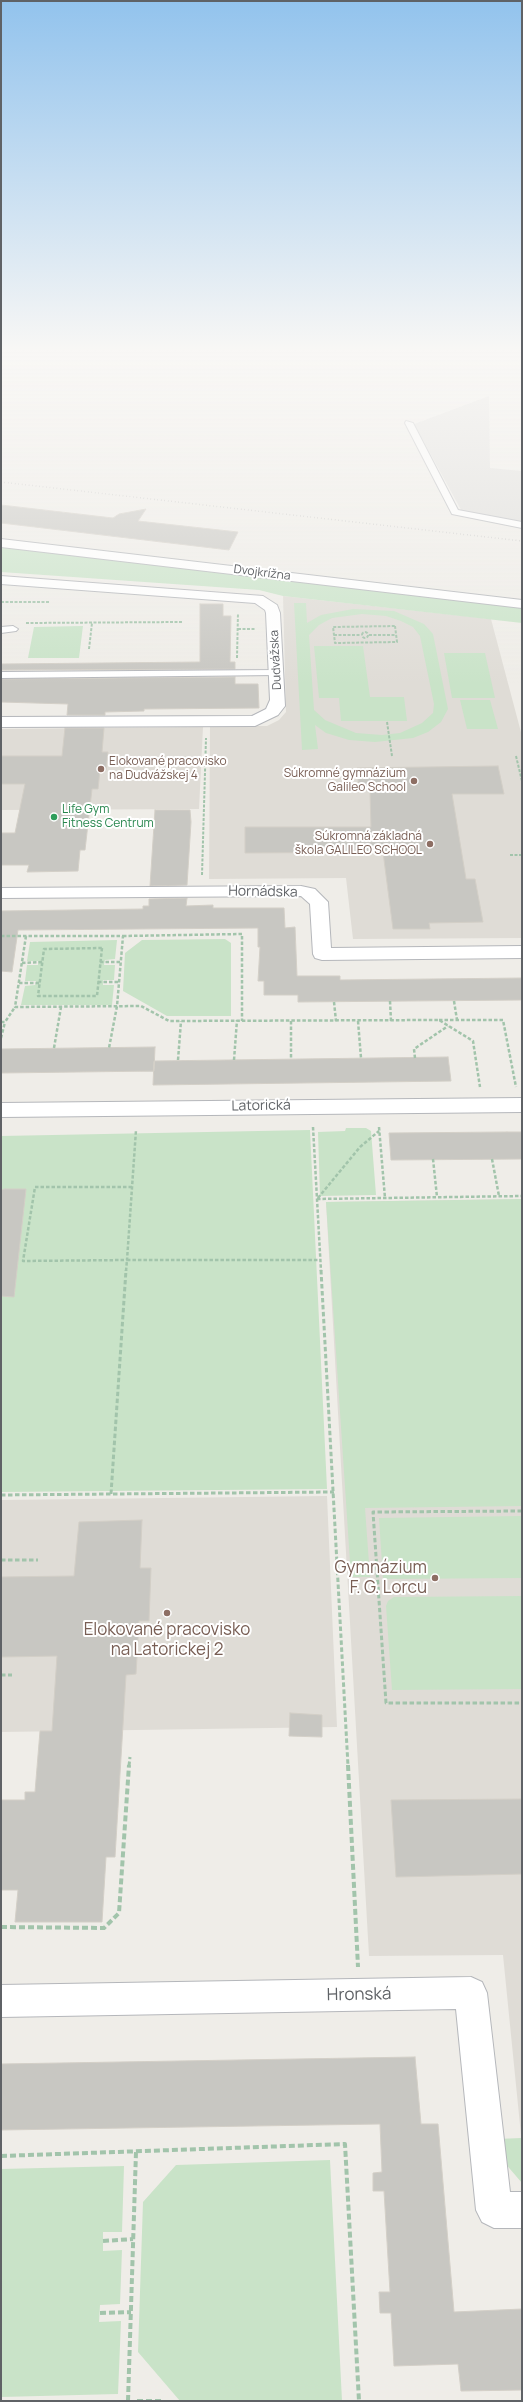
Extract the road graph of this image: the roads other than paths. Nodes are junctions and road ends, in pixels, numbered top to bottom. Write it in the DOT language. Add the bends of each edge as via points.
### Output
graph roads {
  1 [pos="428,460"];
  2 [pos="522,525"];
  3 [pos="1,543"];
  4 [pos="1,580"];
  5 [pos="522,604"];
  6 [pos="1,630"];
  7 [pos="13,630"];
  8 [pos="276,673"];
  9 [pos="1,675"];
  10 [pos="1,722"];
  11 [pos="1,893"];
  12 [pos="522,952"];
  13 [pos="520,1099"];
  14 [pos="1,1110"];
  15 [pos="1,2001"];
  16 [pos="522,2210"];
  1 -- 2 [label="lane" via="455,512"];
  3 -- 5 [label="street, Dvojkrížna"];
  4 -- 8 [label="street, Dudvážska" via="258,599 272,608"];
  6 -- 7 [label="lane"];
  8 -- 9 [label="lane"];
  8 -- 10 [label="street, Dudvážska" via="277,706 266,717 255,721"];
  11 -- 12 [label="street, Hornádska" via="301,891 309,893 319,902 322,954"];
  13 -- 14 [label="street, Latorická"];
  15 -- 16 [label="street, Hronská" via="471,1993 494,2210"];
}
